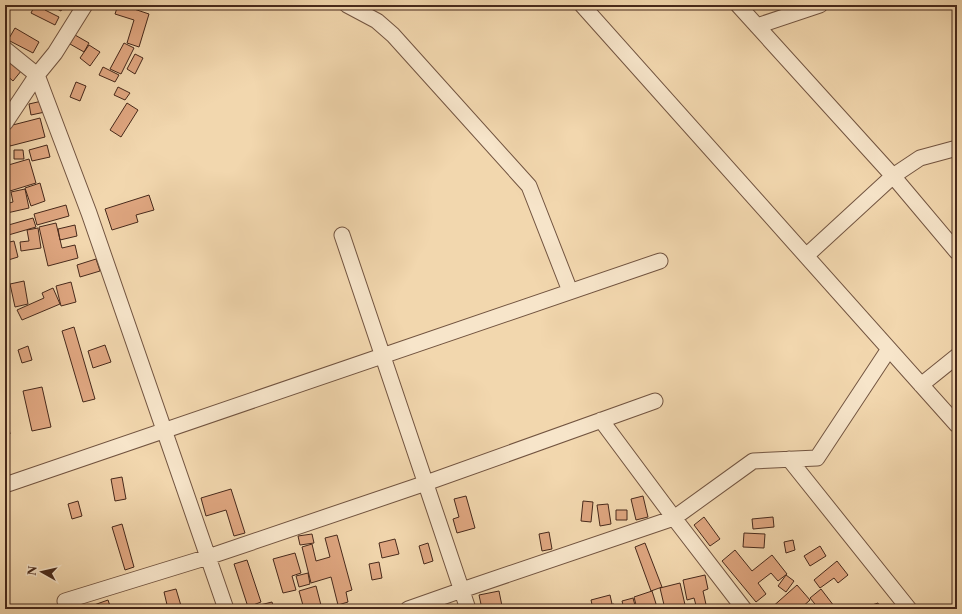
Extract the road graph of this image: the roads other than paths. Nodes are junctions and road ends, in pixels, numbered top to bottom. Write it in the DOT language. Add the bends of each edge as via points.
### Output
graph roads {
  1 [pos="85,5"];
  2 [pos="347,5"];
  3 [pos="582,5"];
  4 [pos="738,5"];
  5 [pos="820,5"];
  6 [pos="757,26"];
  7 [pos="5,49"];
  8 [pos="37,75"];
  9 [pos="5,123"];
  10 [pos="957,148"];
  11 [pos="893,176"];
  12 [pos="342,235"];
  13 [pos="957,252"];
  14 [pos="806,256"];
  15 [pos="660,260"];
  16 [pos="570,291"];
  17 [pos="889,349"];
  18 [pos="383,355"];
  19 [pos="957,356"];
  20 [pos="921,385"];
  21 [pos="654,401"];
  22 [pos="601,420"];
  23 [pos="957,425"];
  24 [pos="164,430"];
  25 [pos="789,459"];
  26 [pos="426,482"];
  27 [pos="5,485"];
  28 [pos="674,518"];
  29 [pos="208,557"];
  30 [pos="462,590"];
  31 [pos="65,601"];
  32 [pos="226,609"];
  33 [pos="408,609"];
  34 [pos="468,609"];
  35 [pos="744,609"];
  36 [pos="909,609"];
  1 -- 8 [label="street" via="55,53"];
  2 -- 16 [label="street" via="377,21 393,35 530,186"];
  3 -- 14 [label="street"];
  4 -- 6 [label="street"];
  5 -- 6 [label="street"];
  6 -- 11 [label="street"];
  7 -- 8 [label="street"];
  8 -- 9 [label="street"];
  8 -- 24 [label="street" via="89,213"];
  10 -- 11 [label="street" via="920,158"];
  11 -- 13 [label="street"];
  11 -- 14 [label="street"];
  12 -- 18 [label="street"];
  14 -- 17 [label="street"];
  15 -- 16 [label="street"];
  16 -- 18 [label="street"];
  17 -- 20 [label="street"];
  17 -- 25 [label="street" via="818,458"];
  18 -- 24 [label="street"];
  18 -- 26 [label="street"];
  19 -- 20 [label="street"];
  20 -- 23 [label="street"];
  21 -- 22 [label="street"];
  22 -- 26 [label="street"];
  22 -- 28 [label="street"];
  24 -- 27 [label="street"];
  24 -- 29 [label="street"];
  25 -- 28 [label="street" via="753,461"];
  25 -- 36 [label="street"];
  26 -- 29 [label="street"];
  26 -- 30 [label="street"];
  28 -- 30 [label="street"];
  28 -- 35 [label="street"];
  29 -- 31 [label="street"];
  29 -- 32 [label="street"];
  30 -- 33 [label="street"];
  30 -- 34 [label="street"];
}
